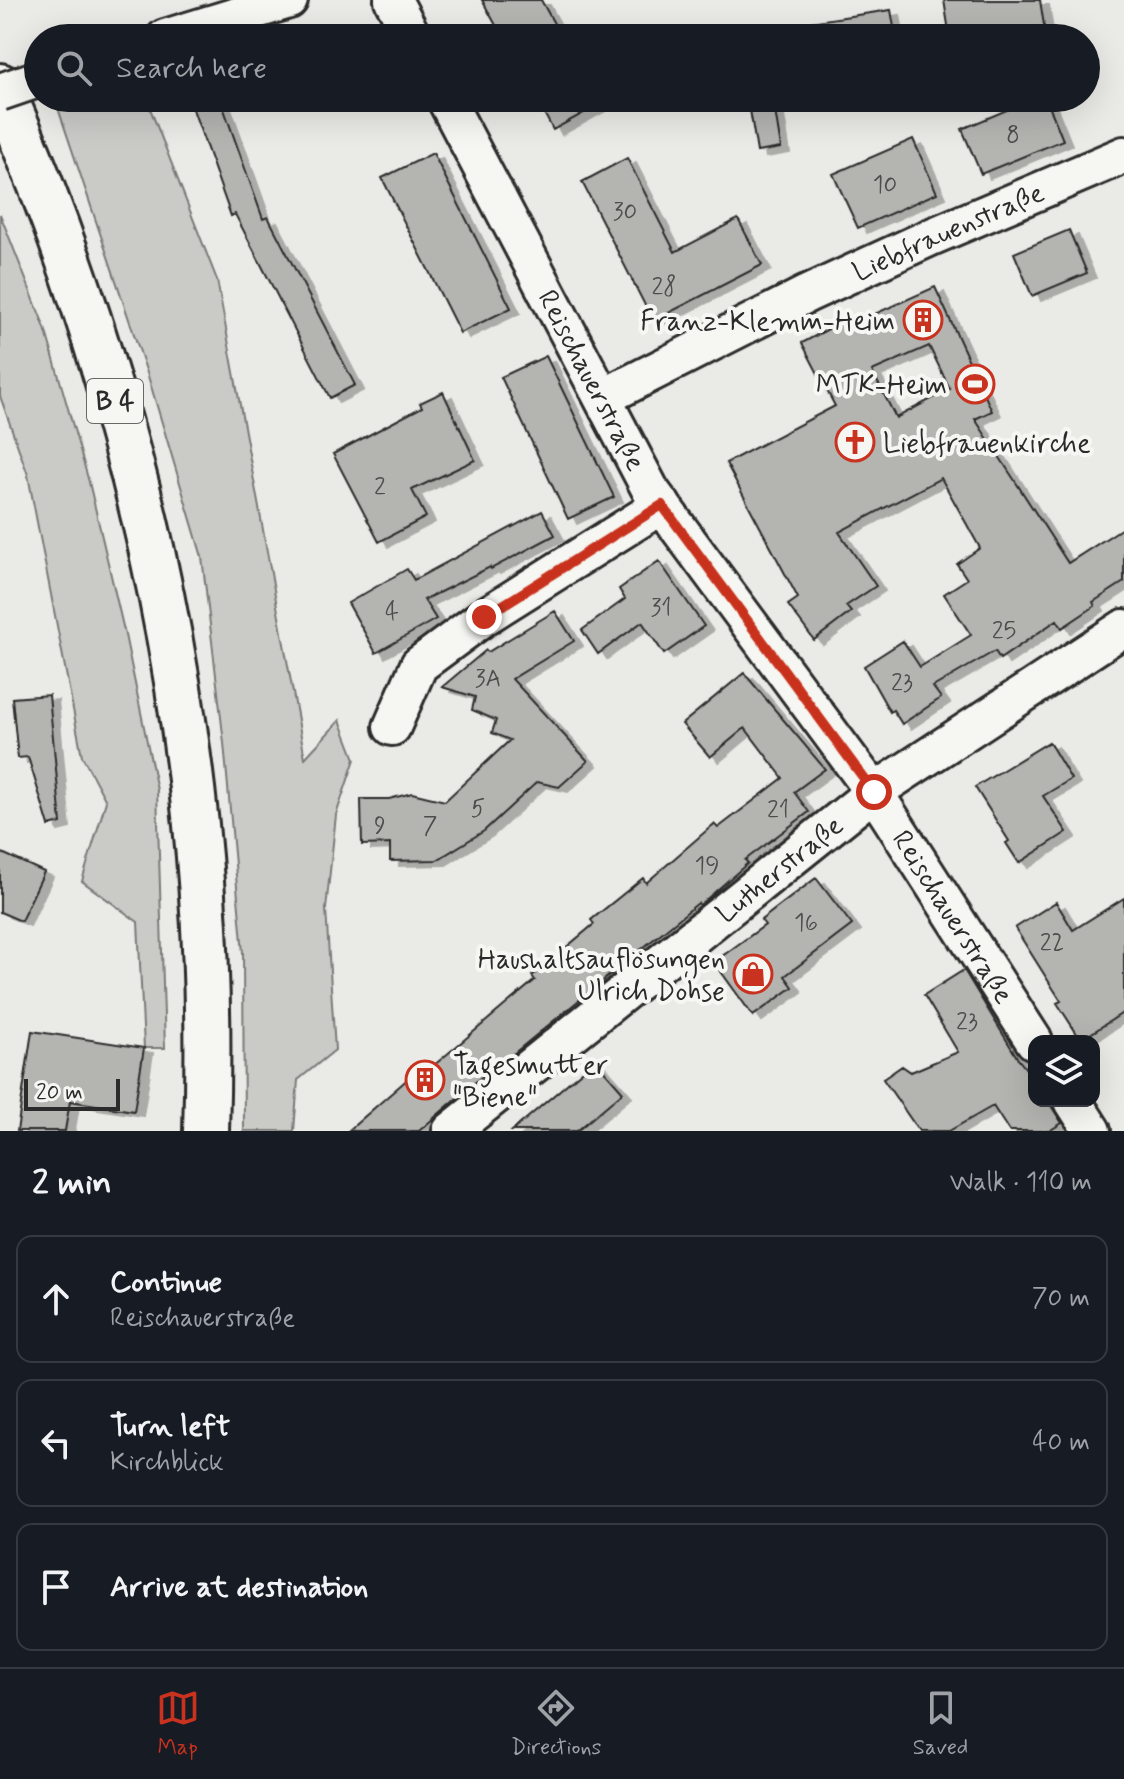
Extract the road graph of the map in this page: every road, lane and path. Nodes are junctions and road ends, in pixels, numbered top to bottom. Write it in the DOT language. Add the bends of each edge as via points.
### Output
graph roads {
  1 [pos="289,0"];
  2 [pos="393,0"];
  3 [pos="211,24"];
  4 [pos="406,24"];
  5 [pos="24,83"];
  6 [pos="0,89"];
  7 [pos="452,112"];
  8 [pos="1124,155"];
  9 [pos="604,397"];
  10 [pos="662,505"];
  11 [pos="1124,628"];
  12 [pos="392,727"];
  13 [pos="874,792"];
  14 [pos="1030,1035"];
  15 [pos="1077,1107"];
  16 [pos="206,1131"];
  17 [pos="451,1131"];
  18 [pos="1092,1131"];
  1 -- 3 [label="street"];
  2 -- 4 [label="street"];
  5 -- 6 [label="street, bridge"];
  6 -- 16 [label="highway, B 4" via="58,227 108,376 161,591 197,846 206,986"];
  7 -- 9 [label="street, Reischauerstraße"];
  8 -- 9 [label="street, Liebfrauenstraße" via="807,294"];
  9 -- 10 [label="street, Reischauerstraße"];
  10 -- 12 [label="street" via="484,617 419,665"];
  10 -- 13 [label="street, Reischauerstraße"];
  11 -- 13 [label="street, Lutherstraße"];
  13 -- 14 [label="street, Reischauerstraße"];
  13 -- 17 [label="street, Lutherstraße"];
  15 -- 18 [label="street"];
}
